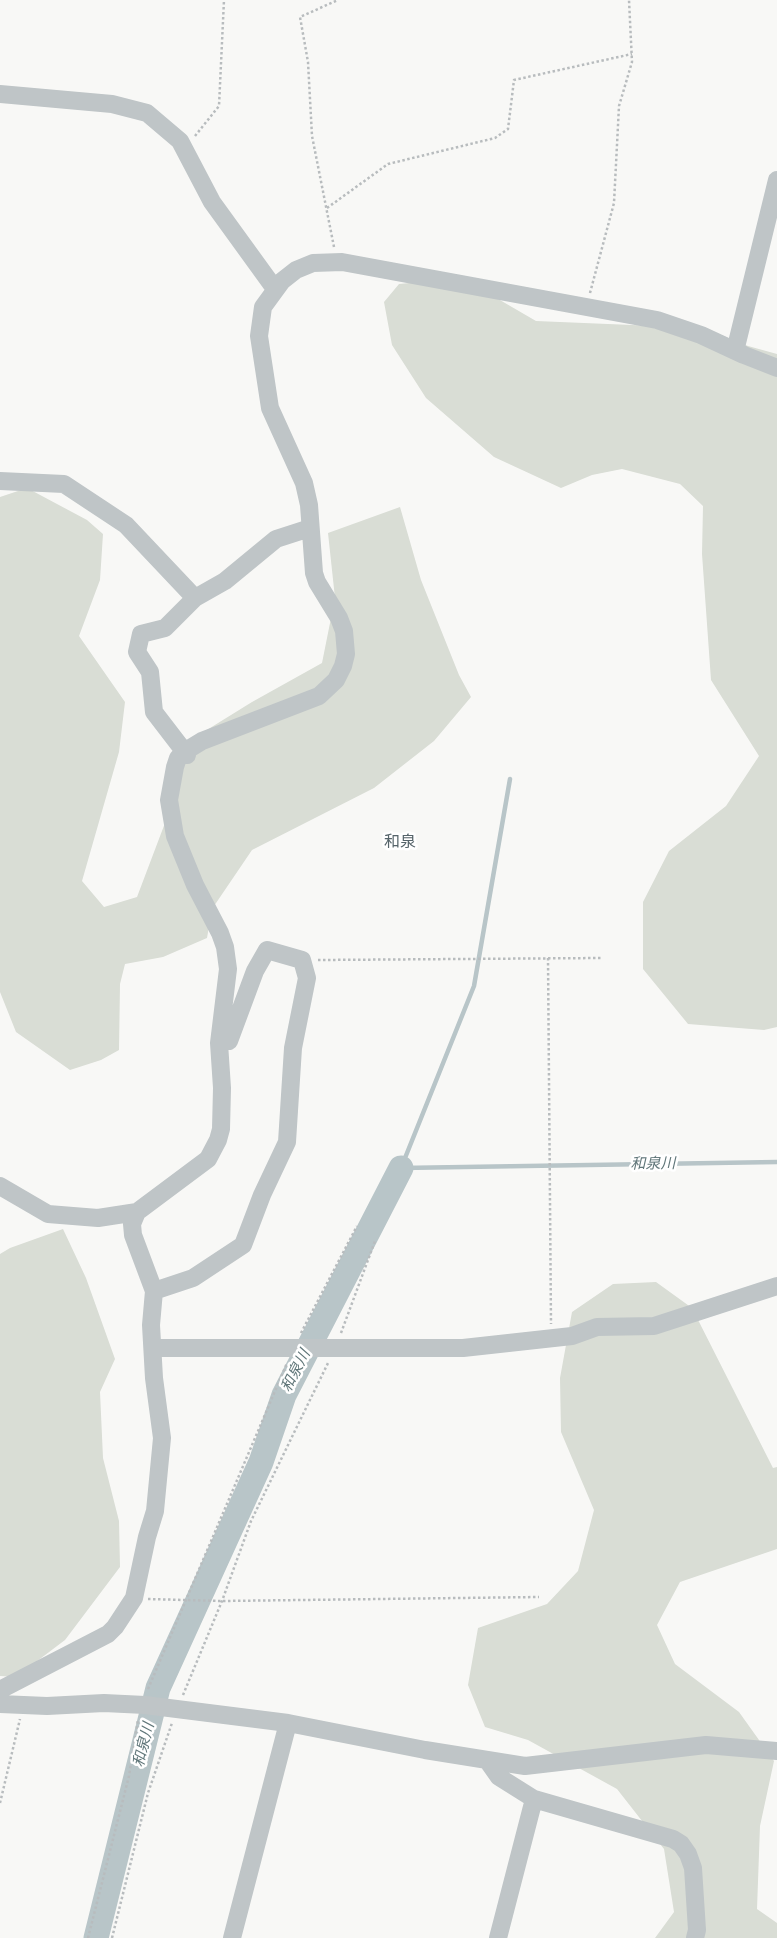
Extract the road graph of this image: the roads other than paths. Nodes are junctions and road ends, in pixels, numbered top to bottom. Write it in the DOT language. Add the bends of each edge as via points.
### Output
graph roads {
  1 [pos="0,94"];
  2 [pos="777,180"];
  3 [pos="275,289"];
  4 [pos="735,351"];
  5 [pos="777,368"];
  6 [pos="0,481"];
  7 [pos="310,528"];
  8 [pos="195,598"];
  9 [pos="186,753"];
  10 [pos="229,1041"];
  11 [pos="0,1186"];
  12 [pos="137,1212"];
  13 [pos="777,1286"];
  14 [pos="154,1292"];
  15 [pos="153,1348"];
  16 [pos="0,1690"];
  17 [pos="0,1704"];
  18 [pos="288,1723"];
  19 [pos="777,1751"];
  20 [pos="487,1760"];
  21 [pos="534,1799"];
  22 [pos="232,1938"];
  23 [pos="498,1938"];
  24 [pos="695,1938"];
  1 -- 3 [label="street" via="112,104 147,113 180,141 212,202"];
  2 -- 4 [label="street"];
  3 -- 4 [label="street" via="296,270 313,263 338,263 657,320"];
  3 -- 7 [label="street" via="263,307 259,336 270,408 304,483"];
  4 -- 5 [label="street"];
  6 -- 8 [label="street" via="64,484 126,525"];
  7 -- 8 [label="street" via="276,538 225,581"];
  7 -- 9 [label="street" via="314,573 344,631 346,654 336,680 319,696 202,741"];
  8 -- 9 [label="street" via="165,628 141,634 137,652 150,672 154,712"];
  9 -- 12 [label="street" via="178,758 170,786 173,828 195,885 226,947 228,969 219,1043 221,1129 208,1158"];
  10 -- 14 [label="street" via="267,950 302,960 307,978 293,1048 287,1142 243,1245 193,1278"];
  11 -- 12 [label="street" via="48,1214 98,1218"];
  12 -- 14 [label="street" via="132,1224 133,1235"];
  13 -- 15 [label="street" via="654,1326 597,1327 572,1336 464,1348"];
  14 -- 15 [label="street"];
  15 -- 16 [label="street" via="162,1438 161,1461 155,1511 134,1598 125,1616 108,1634"];
  17 -- 18 [label="street" via="143,1705"];
  18 -- 20 [label="street"];
  18 -- 22 [label="street"];
  19 -- 20 [label="street" via="706,1744 525,1766"];
  20 -- 21 [label="street" via="500,1777"];
  21 -- 23 [label="street"];
  21 -- 24 [label="street" via="674,1839 681,1844 693,1868"];
}
